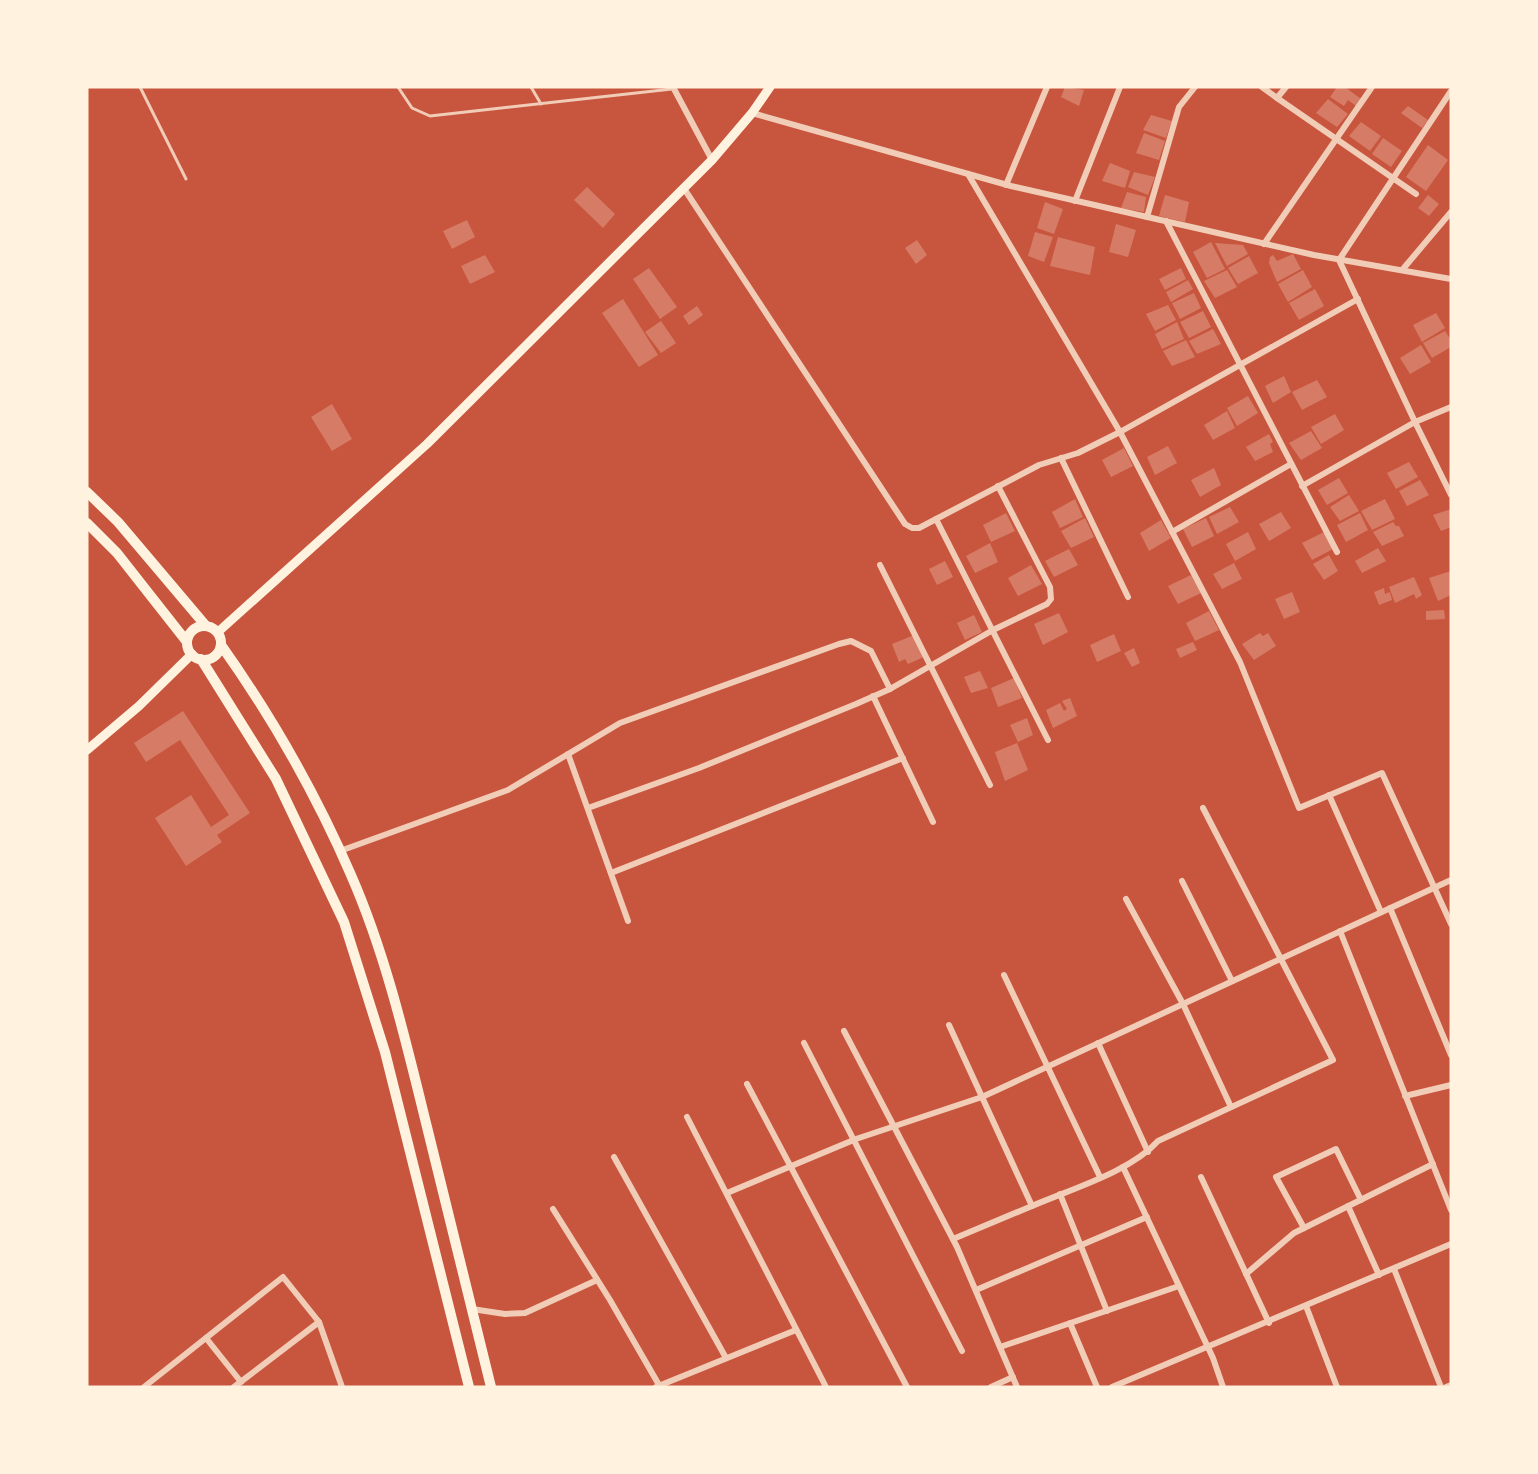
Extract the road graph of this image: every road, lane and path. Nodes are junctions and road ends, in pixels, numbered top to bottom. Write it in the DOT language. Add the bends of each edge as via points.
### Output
graph roads {
  1 [pos="140,87"];
  2 [pos="398,87"];
  3 [pos="531,87"];
  4 [pos="770,87"];
  5 [pos="1047,87"];
  6 [pos="1120,87"];
  7 [pos="1195,87"];
  8 [pos="1262,87"];
  9 [pos="1286,87"];
  10 [pos="1372,87"];
  11 [pos="673,88"];
  12 [pos="1451,91"];
  13 [pos="1278,98"];
  14 [pos="541,104"];
  15 [pos="752,113"];
  16 [pos="1336,139"];
  17 [pos="712,160"];
  18 [pos="968,174"];
  19 [pos="186,179"];
  20 [pos="1393,179"];
  21 [pos="1006,185"];
  22 [pos="683,187"];
  23 [pos="1416,194"];
  24 [pos="1075,201"];
  25 [pos="1451,212"];
  26 [pos="1146,217"];
  27 [pos="1166,221"];
  28 [pos="1264,244"];
  29 [pos="1339,260"];
  30 [pos="1403,269"];
  31 [pos="1451,279"];
  32 [pos="1358,300"];
  33 [pos="1239,366"];
  34 [pos="1451,407"];
  35 [pos="1415,422"];
  36 [pos="1120,432"];
  37 [pos="1061,458"];
  38 [pos="1291,464"];
  39 [pos="998,486"];
  40 [pos="1302,486"];
  41 [pos="87,492"];
  42 [pos="1451,495"];
  43 [pos="936,519"];
  44 [pos="87,523"];
  45 [pos="1172,532"];
  46 [pos="1337,552"];
  47 [pos="880,565"];
  48 [pos="1128,597"];
  49 [pos="206,626"];
  50 [pos="993,630"];
  51 [pos="218,632"];
  52 [pos="187,642"];
  53 [pos="221,645"];
  54 [pos="197,657"];
  55 [pos="931,665"];
  56 [pos="890,688"];
  57 [pos="873,696"];
  58 [pos="1048,741"];
  59 [pos="87,750"];
  60 [pos="568,754"];
  61 [pos="903,758"];
  62 [pos="990,785"];
  63 [pos="1329,795"];
  64 [pos="588,808"];
  65 [pos="1203,808"];
  66 [pos="933,822"];
  67 [pos="340,851"];
  68 [pos="611,873"];
  69 [pos="1451,880"];
  70 [pos="1182,881"];
  71 [pos="1436,887"];
  72 [pos="1126,899"];
  73 [pos="1390,908"];
  74 [pos="1381,912"];
  75 [pos="628,921"];
  76 [pos="1451,924"];
  77 [pos="1340,931"];
  78 [pos="1282,958"];
  79 [pos="1004,975"];
  80 [pos="1232,981"];
  81 [pos="1183,1004"];
  82 [pos="949,1025"];
  83 [pos="844,1031"];
  84 [pos="804,1043"];
  85 [pos="1098,1043"];
  86 [pos="1451,1055"];
  87 [pos="1048,1066"];
  88 [pos="747,1084"];
  89 [pos="1451,1085"];
  90 [pos="1406,1095"];
  91 [pos="982,1097"];
  92 [pos="1232,1107"];
  93 [pos="687,1117"];
  94 [pos="894,1127"];
  95 [pos="856,1139"];
  96 [pos="1148,1152"];
  97 [pos="614,1157"];
  98 [pos="1433,1164"];
  99 [pos="791,1166"];
  100 [pos="1123,1167"];
  101 [pos="1100,1177"];
  102 [pos="1201,1177"];
  103 [pos="727,1193"];
  104 [pos="1060,1194"];
  105 [pos="1361,1200"];
  106 [pos="1032,1206"];
  107 [pos="1348,1206"];
  108 [pos="553,1209"];
  109 [pos="1451,1210"];
  110 [pos="1147,1217"];
  111 [pos="1304,1228"];
  112 [pos="953,1239"];
  113 [pos="1451,1244"];
  114 [pos="1081,1248"];
  115 [pos="1394,1269"];
  116 [pos="1246,1274"];
  117 [pos="1378,1275"];
  118 [pos="597,1280"];
  119 [pos="1179,1286"];
  120 [pos="976,1290"];
  121 [pos="1306,1306"];
  122 [pos="472,1309"];
  123 [pos="1107,1311"];
  124 [pos="319,1322"];
  125 [pos="1070,1323"];
  126 [pos="1269,1323"];
  127 [pos="796,1330"];
  128 [pos="206,1338"];
  129 [pos="1000,1347"];
  130 [pos="1209,1348"];
  131 [pos="962,1351"];
  132 [pos="726,1358"];
  133 [pos="1013,1377"];
  134 [pos="241,1382"];
  135 [pos="1451,1385"];
  136 [pos="657,1386"];
  137 [pos="144,1387"];
  138 [pos="234,1387"];
  139 [pos="342,1387"];
  140 [pos="469,1387"];
  141 [pos="491,1387"];
  142 [pos="826,1387"];
  143 [pos="908,1387"];
  144 [pos="991,1387"];
  145 [pos="1017,1387"];
  146 [pos="1097,1387"];
  147 [pos="1112,1387"];
  148 [pos="1223,1387"];
  149 [pos="1337,1387"];
  150 [pos="1441,1387"];
  151 [pos="1446,1387"];
  1 -- 19 [label="lane"];
  2 -- 14 [label="lane" via="412,108 430,116"];
  3 -- 14 [label="lane"];
  4 -- 15 [label="main road"];
  5 -- 21 [label="street"];
  6 -- 24 [label="street"];
  7 -- 26 [label="street" via="1179,107"];
  8 -- 13 [label="street"];
  9 -- 13 [label="street"];
  10 -- 16 [label="street"];
  11 -- 14 [label="lane"];
  11 -- 17 [label="street"];
  12 -- 20 [label="street"];
  13 -- 16 [label="street"];
  15 -- 17 [label="main road"];
  15 -- 18 [label="street"];
  16 -- 20 [label="street"];
  16 -- 28 [label="street"];
  17 -- 22 [label="main road"];
  18 -- 21 [label="street"];
  18 -- 36 [label="street"];
  20 -- 23 [label="street"];
  20 -- 29 [label="street"];
  21 -- 24 [label="street"];
  22 -- 43 [label="street" via="905,524 919,528"];
  22 -- 51 [label="main road" via="428,444"];
  24 -- 26 [label="street"];
  25 -- 30 [label="street"];
  26 -- 27 [label="street"];
  27 -- 28 [label="street"];
  27 -- 33 [label="street"];
  28 -- 29 [label="street"];
  29 -- 30 [label="street"];
  29 -- 32 [label="street"];
  30 -- 31 [label="street"];
  32 -- 33 [label="street"];
  32 -- 35 [label="street"];
  33 -- 36 [label="street"];
  33 -- 38 [label="street"];
  34 -- 35 [label="street"];
  35 -- 40 [label="street"];
  35 -- 42 [label="street"];
  36 -- 37 [label="street"];
  36 -- 45 [label="street"];
  37 -- 39 [label="street"];
  37 -- 48 [label="street"];
  38 -- 40 [label="street"];
  38 -- 45 [label="street"];
  39 -- 43 [label="street"];
  39 -- 50 [label="street" via="1051,593 1047,604"];
  40 -- 46 [label="street"];
  41 -- 49 [label="highway" via="118,522"];
  43 -- 50 [label="street"];
  44 -- 52 [label="highway" via="124,561"];
  45 -- 63 [label="street" via="1240,662 1299,807"];
  47 -- 55 [label="street"];
  49 -- 51 [label="highway"];
  49 -- 52 [label="highway" via="195,628"];
  50 -- 55 [label="street"];
  50 -- 58 [label="street"];
  51 -- 53 [label="highway"];
  52 -- 54 [label="highway"];
  53 -- 54 [label="highway" via="216,655"];
  53 -- 67 [label="highway" via="277,729"];
  54 -- 59 [label="main road"];
  54 -- 140 [label="highway" via="276,778 344,922 385,1052"];
  55 -- 56 [label="street"];
  55 -- 62 [label="street"];
  56 -- 57 [label="street"];
  56 -- 60 [label="street" via="871,651 851,641 620,723"];
  57 -- 61 [label="street"];
  57 -- 64 [label="street" via="699,768"];
  60 -- 64 [label="street"];
  60 -- 67 [label="street" via="501,793"];
  61 -- 66 [label="street"];
  61 -- 68 [label="street"];
  63 -- 71 [label="street" via="1382,773"];
  63 -- 74 [label="street"];
  64 -- 68 [label="street"];
  65 -- 78 [label="street"];
  67 -- 122 [label="highway" via="379,950 409,1052"];
  68 -- 75 [label="street"];
  69 -- 71 [label="street"];
  70 -- 80 [label="street"];
  71 -- 73 [label="street"];
  71 -- 76 [label="street"];
  72 -- 81 [label="street"];
  73 -- 74 [label="street"];
  73 -- 86 [label="street"];
  74 -- 77 [label="street"];
  77 -- 78 [label="street"];
  77 -- 90 [label="street"];
  78 -- 80 [label="street"];
  78 -- 92 [label="street" via="1333,1060"];
  79 -- 87 [label="street"];
  80 -- 81 [label="street"];
  81 -- 85 [label="street"];
  81 -- 92 [label="street"];
  82 -- 91 [label="street"];
  83 -- 94 [label="street"];
  84 -- 95 [label="street"];
  85 -- 87 [label="street"];
  85 -- 96 [label="street"];
  87 -- 91 [label="street"];
  87 -- 101 [label="street"];
  88 -- 99 [label="street"];
  89 -- 90 [label="street"];
  90 -- 98 [label="street"];
  91 -- 94 [label="street"];
  91 -- 106 [label="street"];
  92 -- 96 [label="street" via="1158,1141"];
  93 -- 103 [label="street"];
  94 -- 95 [label="street"];
  94 -- 112 [label="street"];
  95 -- 99 [label="street"];
  95 -- 131 [label="street"];
  96 -- 100 [label="street"];
  97 -- 132 [label="street"];
  98 -- 105 [label="street"];
  98 -- 109 [label="street"];
  99 -- 103 [label="street"];
  99 -- 143 [label="street"];
  100 -- 101 [label="street"];
  100 -- 110 [label="street"];
  101 -- 104 [label="street"];
  102 -- 116 [label="street"];
  103 -- 127 [label="street"];
  104 -- 106 [label="street"];
  104 -- 114 [label="street"];
  105 -- 107 [label="street"];
  105 -- 111 [label="street" via="1336,1149 1276,1177"];
  106 -- 112 [label="street"];
  107 -- 111 [label="street"];
  107 -- 117 [label="street"];
  108 -- 118 [label="street"];
  110 -- 114 [label="street"];
  110 -- 119 [label="street"];
  111 -- 116 [label="street"];
  112 -- 120 [label="street"];
  113 -- 115 [label="street"];
  114 -- 120 [label="street"];
  114 -- 123 [label="street"];
  115 -- 117 [label="street"];
  115 -- 150 [label="street"];
  116 -- 126 [label="street"];
  117 -- 121 [label="street"];
  118 -- 122 [label="street" via="525,1312 505,1314"];
  118 -- 136 [label="street"];
  119 -- 123 [label="street"];
  119 -- 130 [label="street"];
  120 -- 129 [label="street"];
  121 -- 126 [label="street"];
  121 -- 149 [label="street"];
  122 -- 141 [label="highway"];
  123 -- 125 [label="street"];
  124 -- 128 [label="street" via="283,1277"];
  124 -- 134 [label="street"];
  124 -- 139 [label="street"];
  125 -- 129 [label="street"];
  125 -- 146 [label="street"];
  126 -- 130 [label="street"];
  127 -- 132 [label="street"];
  127 -- 142 [label="street"];
  128 -- 134 [label="street"];
  128 -- 137 [label="street"];
  129 -- 133 [label="street"];
  130 -- 147 [label="street"];
  130 -- 148 [label="street"];
  132 -- 136 [label="street"];
  133 -- 144 [label="street"];
  133 -- 145 [label="street"];
  134 -- 138 [label="street"];
  135 -- 151 [label="street"];
}
